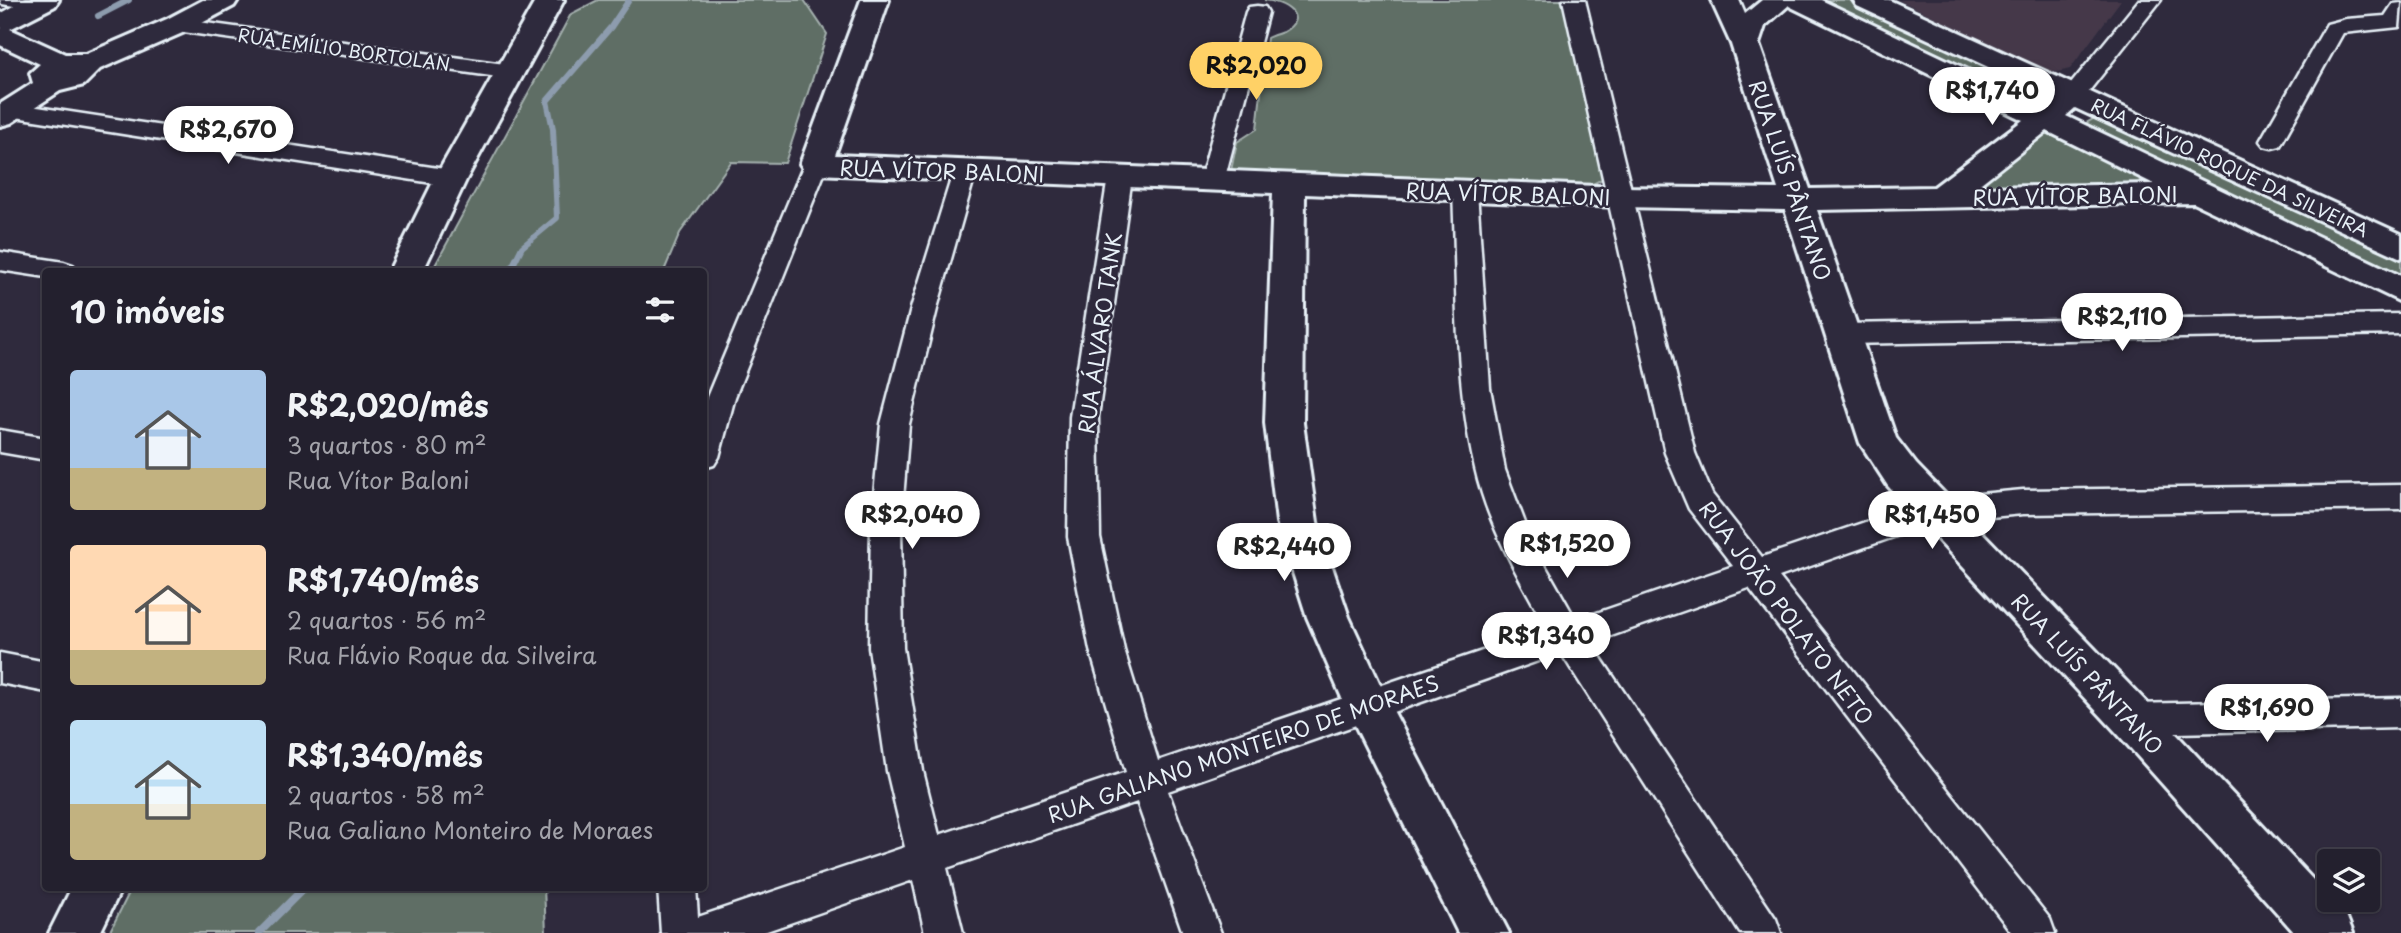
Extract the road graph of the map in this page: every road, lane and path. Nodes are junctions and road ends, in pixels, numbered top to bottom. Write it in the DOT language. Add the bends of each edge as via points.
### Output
graph roads {
  1 [pos="225,0"];
  2 [pos="550,0"];
  3 [pos="875,0"];
  4 [pos="1574,0"];
  5 [pos="1725,0"];
  6 [pos="1867,0"];
  7 [pos="2150,0"];
  8 [pos="41,2"];
  9 [pos="1792,4"];
  10 [pos="2401,9"];
  11 [pos="1257,12"];
  12 [pos="4,23"];
  13 [pos="177,25"];
  14 [pos="1745,44"];
  15 [pos="67,70"];
  16 [pos="512,72"];
  17 [pos="2074,95"];
  18 [pos="6,113"];
  19 [pos="2047,118"];
  20 [pos="2272,141"];
  21 [pos="816,164"];
  22 [pos="964,171"];
  23 [pos="1120,177"];
  24 [pos="451,178"];
  25 [pos="1212,181"];
  26 [pos="1289,184"];
  27 [pos="1465,191"];
  28 [pos="2201,193"];
  29 [pos="1621,197"];
  30 [pos="1941,198"];
  31 [pos="1798,200"];
  32 [pos="2401,247"];
  33 [pos="0,261"];
  34 [pos="45,268"];
  35 [pos="407,268"];
  36 [pos="2401,290"];
  37 [pos="2401,324"];
  38 [pos="1843,334"];
  39 [pos="0,441"];
  40 [pos="707,446"];
  41 [pos="42,448"];
  42 [pos="2401,497"];
  43 [pos="1936,510"];
  44 [pos="1755,572"];
  45 [pos="1568,636"];
  46 [pos="0,668"];
  47 [pos="42,676"];
  48 [pos="1367,705"];
  49 [pos="2401,713"];
  50 [pos="2133,719"];
  51 [pos="1147,781"];
  52 [pos="925,857"];
  53 [pos="96,891"];
  54 [pos="677,891"];
  55 [pos="74,933"];
  56 [pos="680,933"];
  57 [pos="706,933"];
  58 [pos="944,933"];
  59 [pos="1202,933"];
  60 [pos="1484,933"];
  61 [pos="1762,933"];
  62 [pos="2036,933"];
  63 [pos="2328,933"];
  1 -- 13 [label="street"];
  2 -- 16 [label="street"];
  3 -- 21 [label="street"];
  4 -- 29 [label="street, RUA JOÃO POLATO NETO"];
  5 -- 14 [label="street, RUA LUÍS PÂNTANO"];
  6 -- 17 [label="street, RUA FLÁVIO ROQUE DA SILVEIRA"];
  7 -- 17 [label="street"];
  8 -- 12 [label="street"];
  9 -- 14 [label="street" via="1752,23"];
  9 -- 19 [label="street, RUA FLÁVIO ROQUE DA SILVEIRA"];
  10 -- 20 [label="street" via="2391,22 2335,29"];
  11 -- 25 [label="street"];
  12 -- 15 [label="street"];
  13 -- 15 [label="street"];
  13 -- 16 [label="street, RUA EMÍLIO BORTOLAN"];
  14 -- 31 [label="street, RUA LUÍS PÂNTANO"];
  15 -- 18 [label="street"];
  16 -- 24 [label="street"];
  17 -- 19 [label="street"];
  17 -- 32 [label="street, RUA FLÁVIO ROQUE DA SILVEIRA"];
  18 -- 24 [label="street"];
  19 -- 28 [label="street, RUA FLÁVIO ROQUE DA SILVEIRA"];
  19 -- 30 [label="street"];
  21 -- 22 [label="street, RUA VÍTOR BALONI"];
  21 -- 40 [label="street" via="721,397"];
  22 -- 23 [label="street, RUA VÍTOR BALONI"];
  22 -- 52 [label="street" via="895,424 886,525 886,648 905,771"];
  23 -- 25 [label="street, RUA VÍTOR BALONI"];
  23 -- 51 [label="street, RUA ÁLVARO TANK" via="1084,416 1084,537 1107,649"];
  24 -- 35 [label="street"];
  25 -- 26 [label="street, RUA VÍTOR BALONI"];
  26 -- 27 [label="street, RUA VÍTOR BALONI"];
  26 -- 48 [label="street" via="1284,423 1297,522 1328,617"];
  27 -- 29 [label="street, RUA VÍTOR BALONI"];
  27 -- 45 [label="street" via="1476,388 1490,470 1518,547"];
  28 -- 30 [label="street, RUA VÍTOR BALONI"];
  28 -- 36 [label="street, RUA FLÁVIO ROQUE DA SILVEIRA"];
  29 -- 31 [label="street, RUA VÍTOR BALONI"];
  29 -- 44 [label="street, RUA JOÃO POLATO NETO" via="1680,453 1700,500"];
  30 -- 31 [label="street, RUA VÍTOR BALONI"];
  31 -- 38 [label="street, RUA LUÍS PÂNTANO"];
  33 -- 34 [label="street"];
  37 -- 38 [label="street"];
  38 -- 43 [label="street, RUA LUÍS PÂNTANO" via="1879,443"];
  39 -- 41 [label="street"];
  42 -- 43 [label="street, RUA GALIANO MONTEIRO DE MORAES" via="2023,502"];
  43 -- 44 [label="street, RUA GALIANO MONTEIRO DE MORAES"];
  43 -- 50 [label="street, RUA LUÍS PÂNTANO"];
  44 -- 45 [label="street, RUA GALIANO MONTEIRO DE MORAES"];
  44 -- 62 [label="street, RUA JOÃO POLATO NETO"];
  45 -- 48 [label="street, RUA GALIANO MONTEIRO DE MORAES"];
  45 -- 61 [label="street"];
  46 -- 47 [label="street"];
  48 -- 51 [label="street, RUA GALIANO MONTEIRO DE MORAES"];
  48 -- 60 [label="street"];
  49 -- 50 [label="street"];
  50 -- 63 [label="street, RUA LUÍS PÂNTANO"];
  51 -- 52 [label="street, RUA GALIANO MONTEIRO DE MORAES"];
  51 -- 59 [label="street, RUA ÁLVARO TANK"];
  52 -- 57 [label="street, RUA GALIANO MONTEIRO DE MORAES"];
  52 -- 58 [label="street"];
  53 -- 55 [label="street"];
  54 -- 56 [label="street"];
}
